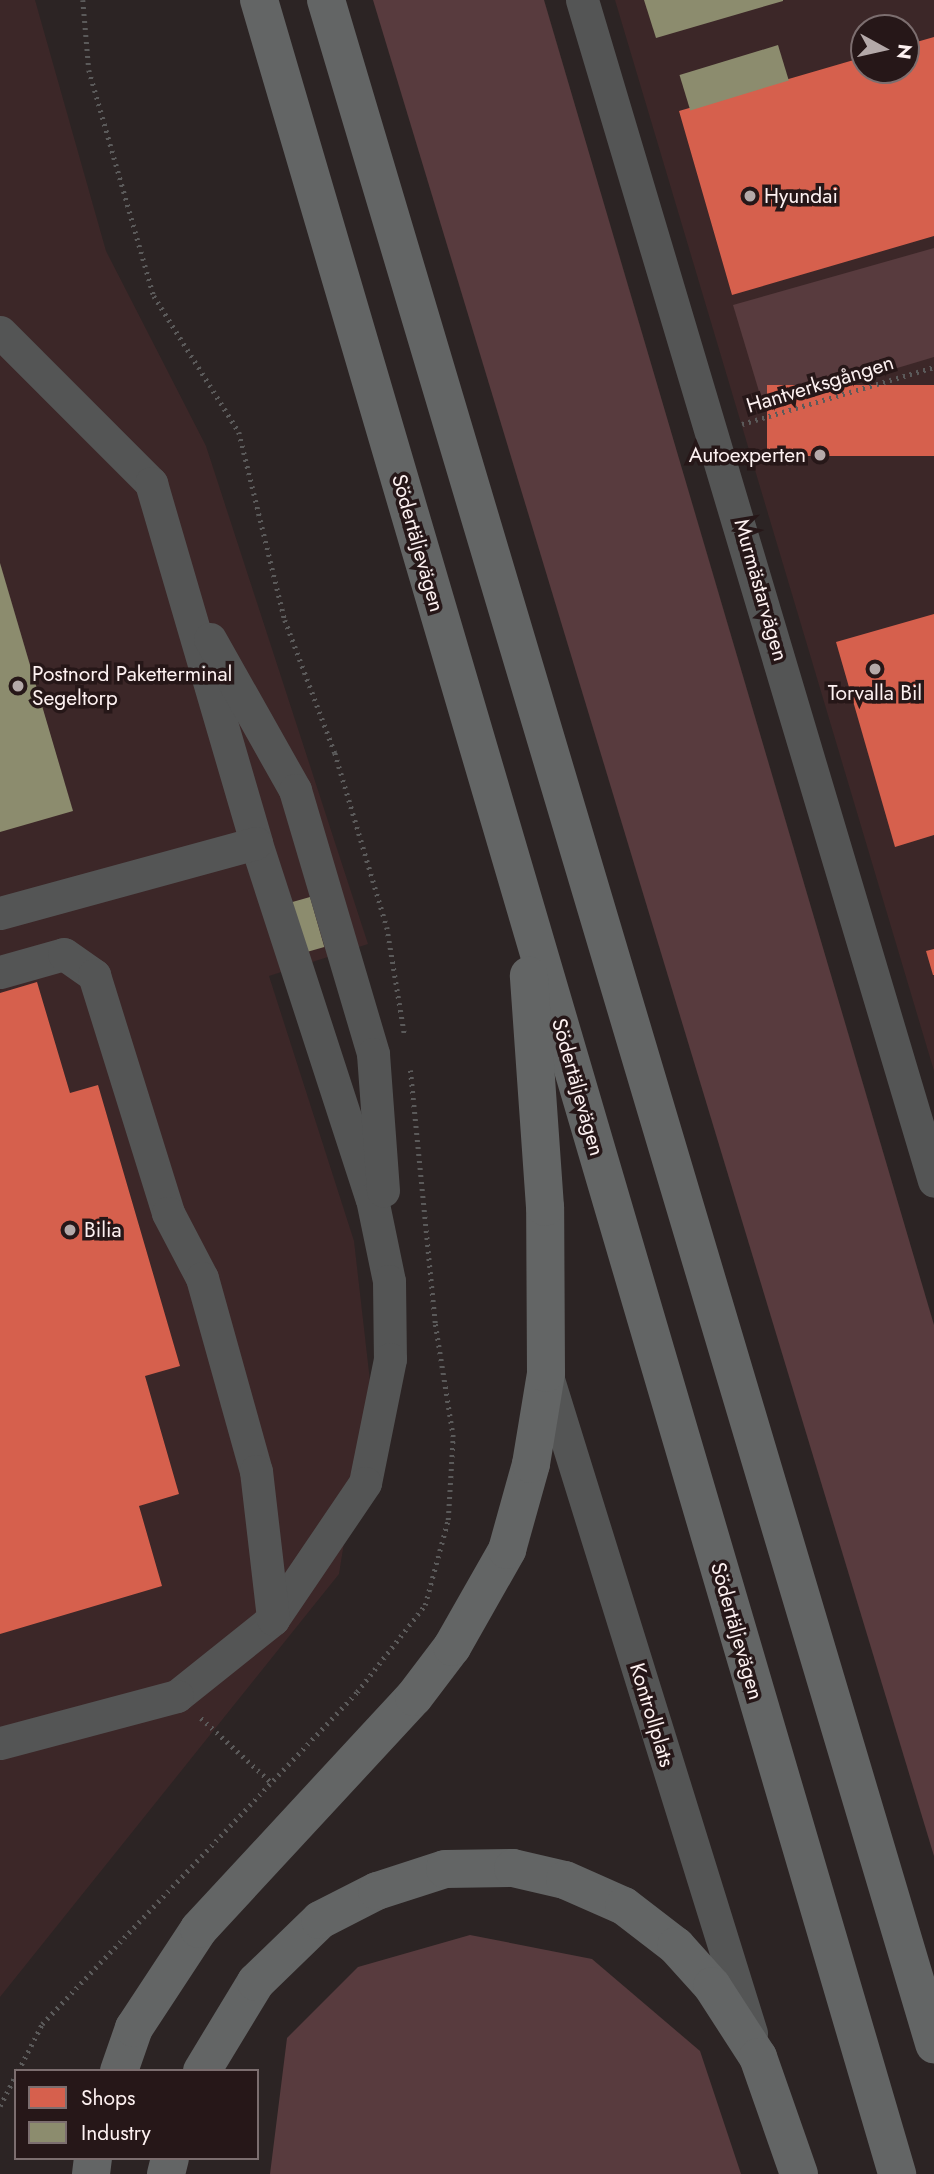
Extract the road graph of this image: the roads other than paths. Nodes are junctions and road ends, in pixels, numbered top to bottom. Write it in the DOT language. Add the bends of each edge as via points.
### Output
graph roads {
  1 [pos="259,0"];
  2 [pos="326,0"];
  3 [pos="582,0"];
  4 [pos="0,332"];
  5 [pos="181,588"];
  6 [pos="256,843"];
  7 [pos="523,901"];
  8 [pos="0,912"];
  9 [pos="0,972"];
  10 [pos="934,1181"];
  11 [pos="389,1281"];
  12 [pos="546,1373"];
  13 [pos="273,1619"];
  14 [pos="0,1743"];
  15 [pos="934,2044"];
  16 [pos="758,2057"];
  17 [pos="120,2069"];
  18 [pos="203,2069"];
  19 [pos="799,2174"];
  20 [pos="897,2174"];
  1 -- 7 [label="highway, Södertäljevägen"];
  2 -- 15 [label="highway"];
  3 -- 10 [label="street, Murmästarvägen" via="715,432"];
  4 -- 5 [label="street" via="150,483"];
  5 -- 6 [label="street"];
  5 -- 11 [label="street" via="295,790 344,951 373,1054"];
  6 -- 8 [label="street"];
  6 -- 11 [label="street" via="372,1199"];
  7 -- 12 [label="highway" via="545,1207"];
  7 -- 20 [label="highway, Södertäljevägen"];
  9 -- 13 [label="street" via="64,954 94,975 168,1213 202,1278 253,1459"];
  11 -- 13 [label="street" via="390,1359 365,1483"];
  12 -- 16 [label="street, Kontrollplats"];
  12 -- 17 [label="highway" via="531,1464 507,1550 452,1647 414,1697 199,1929 134,2028"];
  13 -- 14 [label="street" via="177,1696"];
  16 -- 18 [label="highway" via="703,1976 676,1946 624,1906 565,1880 513,1868 486,1868 434,1873 377,1891 320,1920 256,1982"];
  16 -- 19 [label="highway"];
}
